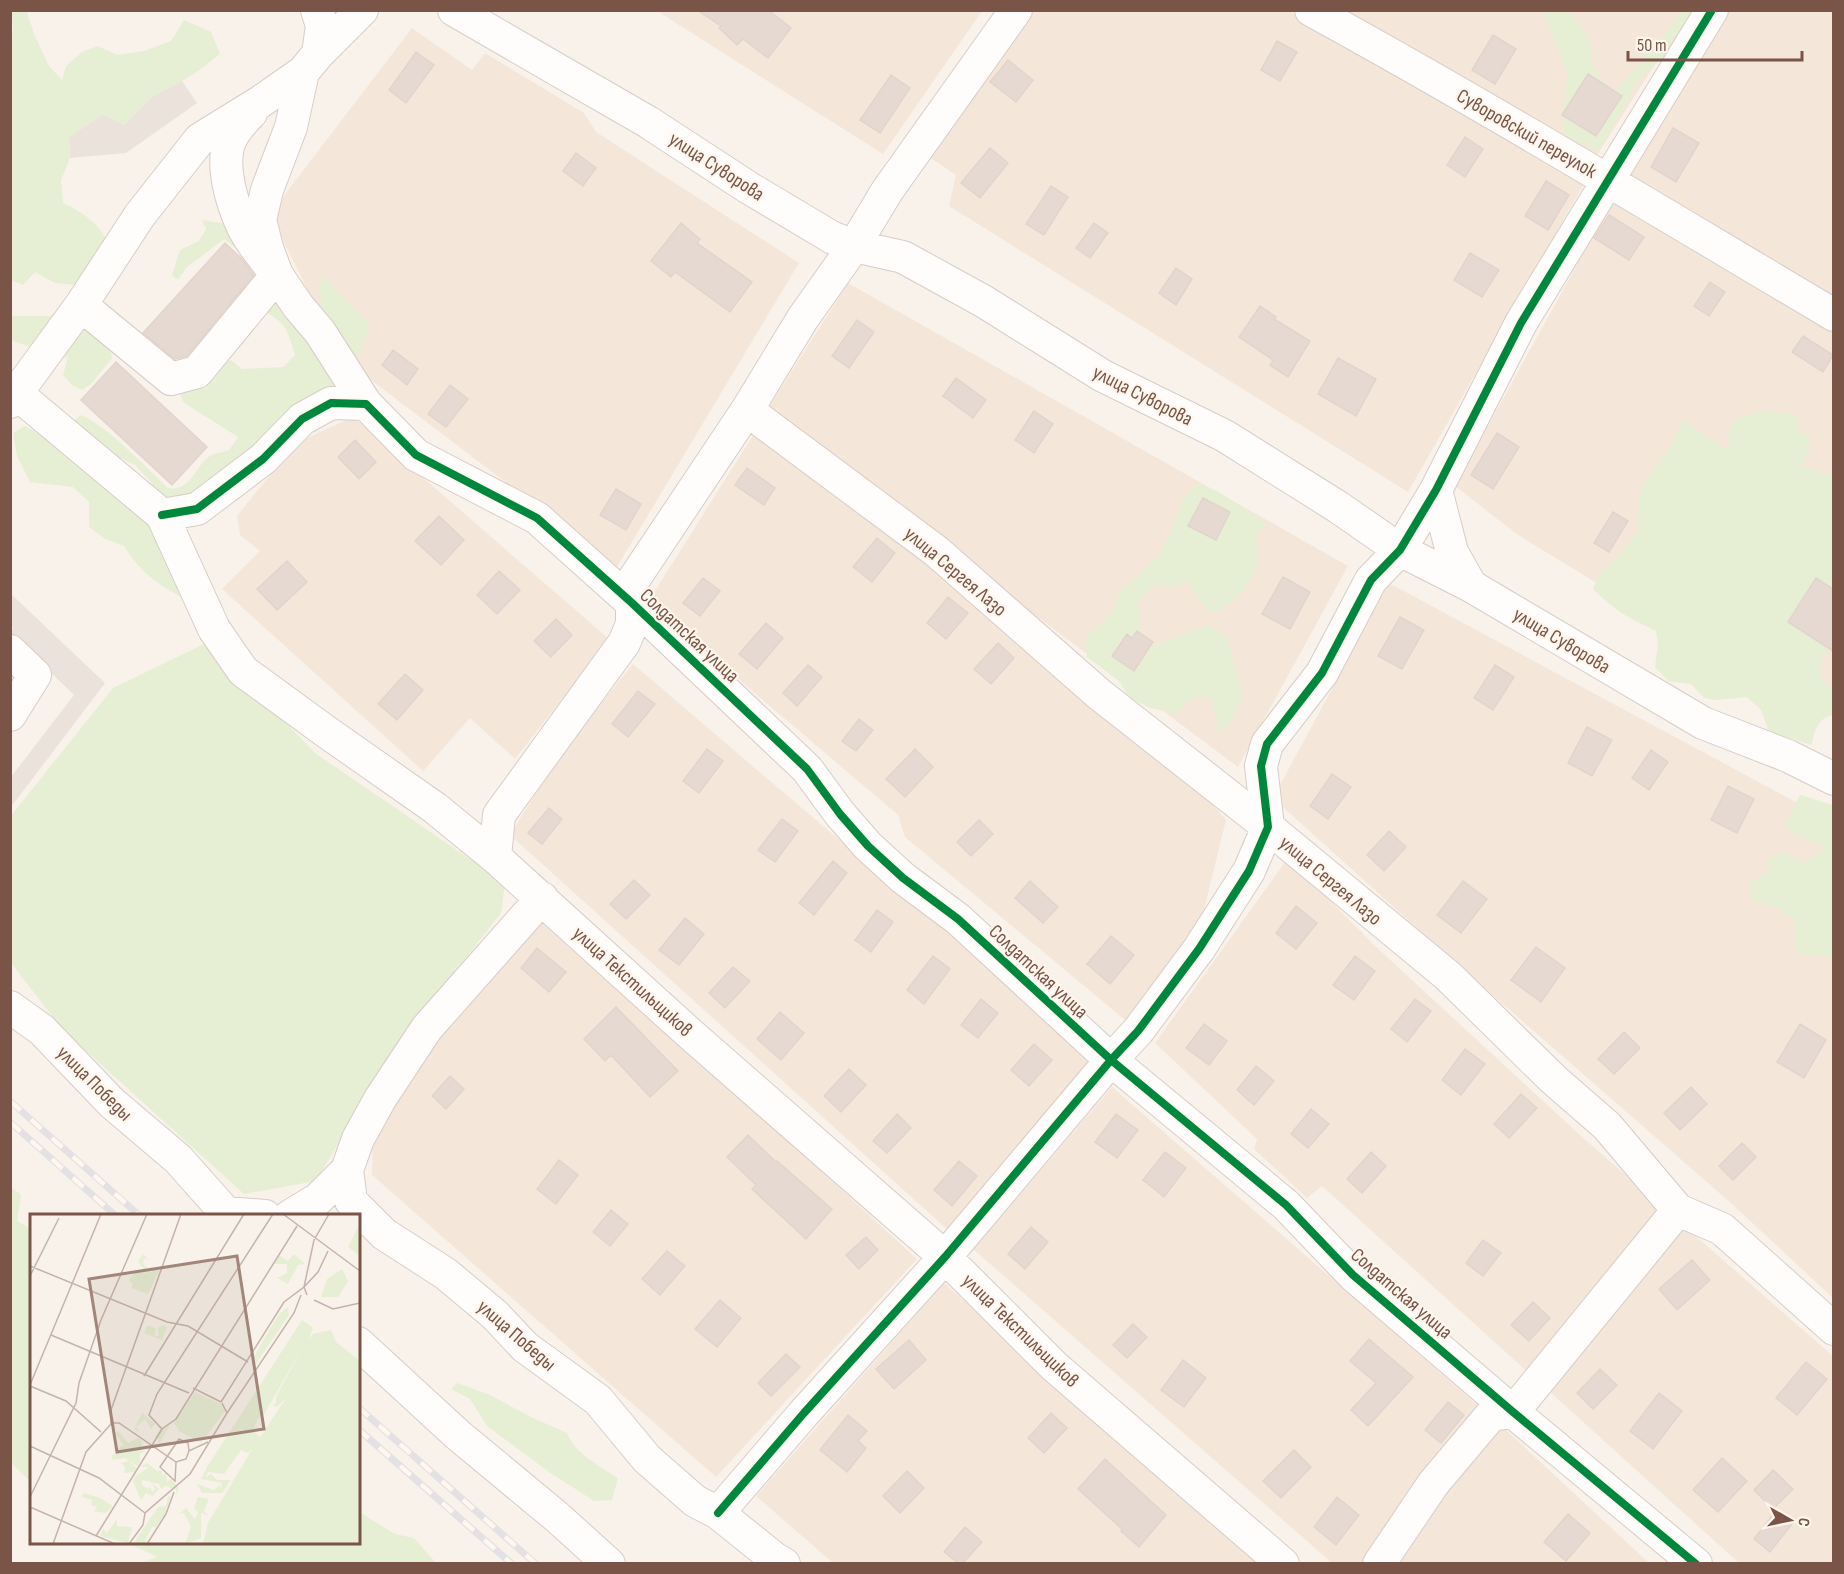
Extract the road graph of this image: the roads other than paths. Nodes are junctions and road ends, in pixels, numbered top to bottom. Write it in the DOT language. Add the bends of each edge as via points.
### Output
graph roads {
  1 [pos="317,10"];
  2 [pos="362,10"];
  3 [pos="454,10"];
  4 [pos="1016,10"];
  5 [pos="1311,10"];
  6 [pos="1712,10"];
  7 [pos="310,63"];
  8 [pos="260,102"];
  9 [pos="1609,180"];
  10 [pos="854,246"];
  11 [pos="277,275"];
  12 [pos="81,305"];
  13 [pos="1833,315"];
  14 [pos="13,395"];
  15 [pos="366,404"];
  16 [pos="747,410"];
  17 [pos="1436,490"];
  18 [pos="162,515"];
  19 [pos="1400,550"];
  20 [pos="1471,586"];
  21 [pos="632,603"];
  22 [pos="10,651"];
  23 [pos="10,715"];
  24 [pos="1833,779"];
  25 [pos="1268,827"];
  26 [pos="495,857"];
  27 [pos="542,898"];
  28 [pos="10,1007"];
  29 [pos="1111,1060"];
  30 [pos="347,1170"];
  31 [pos="1678,1210"];
  32 [pos="228,1214"];
  33 [pos="292,1214"];
  34 [pos="360,1214"];
  35 [pos="360,1214"];
  36 [pos="371,1231"];
  37 [pos="945,1257"];
  38 [pos="1833,1329"];
  39 [pos="360,1345"];
  40 [pos="1513,1412"];
  41 [pos="717,1513"];
  42 [pos="609,1563"];
  43 [pos="784,1563"];
  44 [pos="1283,1563"];
  45 [pos="1379,1563"];
  46 [pos="1696,1563"];
  1 -- 7 [label="street" via="322,26"];
  2 -- 7 [label="street"];
  3 -- 10 [label="street, улица Суворова" via="648,122 833,238"];
  4 -- 10 [label="street" via="887,191"];
  5 -- 9 [label="street, Суворовский переулок"];
  6 -- 9 [label="street"];
  7 -- 8 [label="street"];
  7 -- 11 [label="street" via="260,220"];
  8 -- 11 [label="street" via="229,142 226,161 229,186 242,225"];
  8 -- 12 [label="street" via="200,139 140,215"];
  9 -- 13 [label="street, Суворовский переулок"];
  9 -- 17 [label="street" via="1521,324"];
  10 -- 16 [label="street" via="802,318"];
  10 -- 19 [label="street, улица Суворова" via="903,257 983,301 1103,376 1225,436"];
  11 -- 12 [label="street" via="197,372 171,379"];
  11 -- 15 [label="street, Солдатская улица" via="320,332"];
  12 -- 14 [label="street"];
  14 -- 18 [label="street, улица Текстильщиков"];
  15 -- 18 [label="street" via="330,404 302,419 263,459 197,508"];
  15 -- 21 [label="street, Солдатская улица" via="416,455 537,518"];
  16 -- 21 [label="street" via="632,582"];
  16 -- 25 [label="street, улица Сергея Лазо" via="936,551 1099,694"];
  17 -- 19 [label="street"];
  17 -- 20 [label="street" via="1452,552"];
  18 -- 26 [label="street, улица Текстильщиков" via="214,629 243,671 435,808"];
  19 -- 20 [label="street, улица Суворова"];
  19 -- 25 [label="street" via="1371,580 1322,673 1267,744 1261,766"];
  20 -- 24 [label="street, улица Суворова" via="1703,723 1788,756"];
  21 -- 26 [label="street" via="632,624 624,643 499,814"];
  21 -- 29 [label="street, Солдатская улица" via="807,769 868,846 958,919"];
  22 -- 23 [label="street" via="35,675"];
  25 -- 29 [label="street" via="1249,871 1199,949 1138,1031"];
  25 -- 31 [label="street, улица Сергея Лазо" via="1448,976 1607,1126"];
  26 -- 27 [label="street, улица Текстильщиков"];
  27 -- 30 [label="street" via="427,1028 380,1099 358,1139"];
  27 -- 37 [label="street, улица Текстильщиков"];
  28 -- 32 [label="street, улица Победы" via="42,1030 112,1103 178,1159"];
  29 -- 37 [label="street"];
  29 -- 40 [label="street, Солдатская улица" via="1286,1205 1353,1275"];
  30 -- 33 [label="street" via="318,1199"];
  30 -- 35 [label="street, улица Победы" via="351,1201"];
  31 -- 38 [label="street, улица Сергея Лазо" via="1722,1229"];
  31 -- 40 [label="street"];
  34 -- 36 [label="street, улица Победы"];
  36 -- 41 [label="street, улица Победы" via="446,1274 495,1315 525,1347 598,1400 647,1459 695,1501"];
  37 -- 41 [label="street"];
  37 -- 44 [label="street, улица Текстильщиков" via="1054,1366"];
  39 -- 42 [label="street" via="458,1435"];
  40 -- 45 [label="street" via="1491,1415 1433,1484"];
  40 -- 46 [label="street, Солдатская улица"];
  41 -- 43 [label="street, улица Победы"];
}
